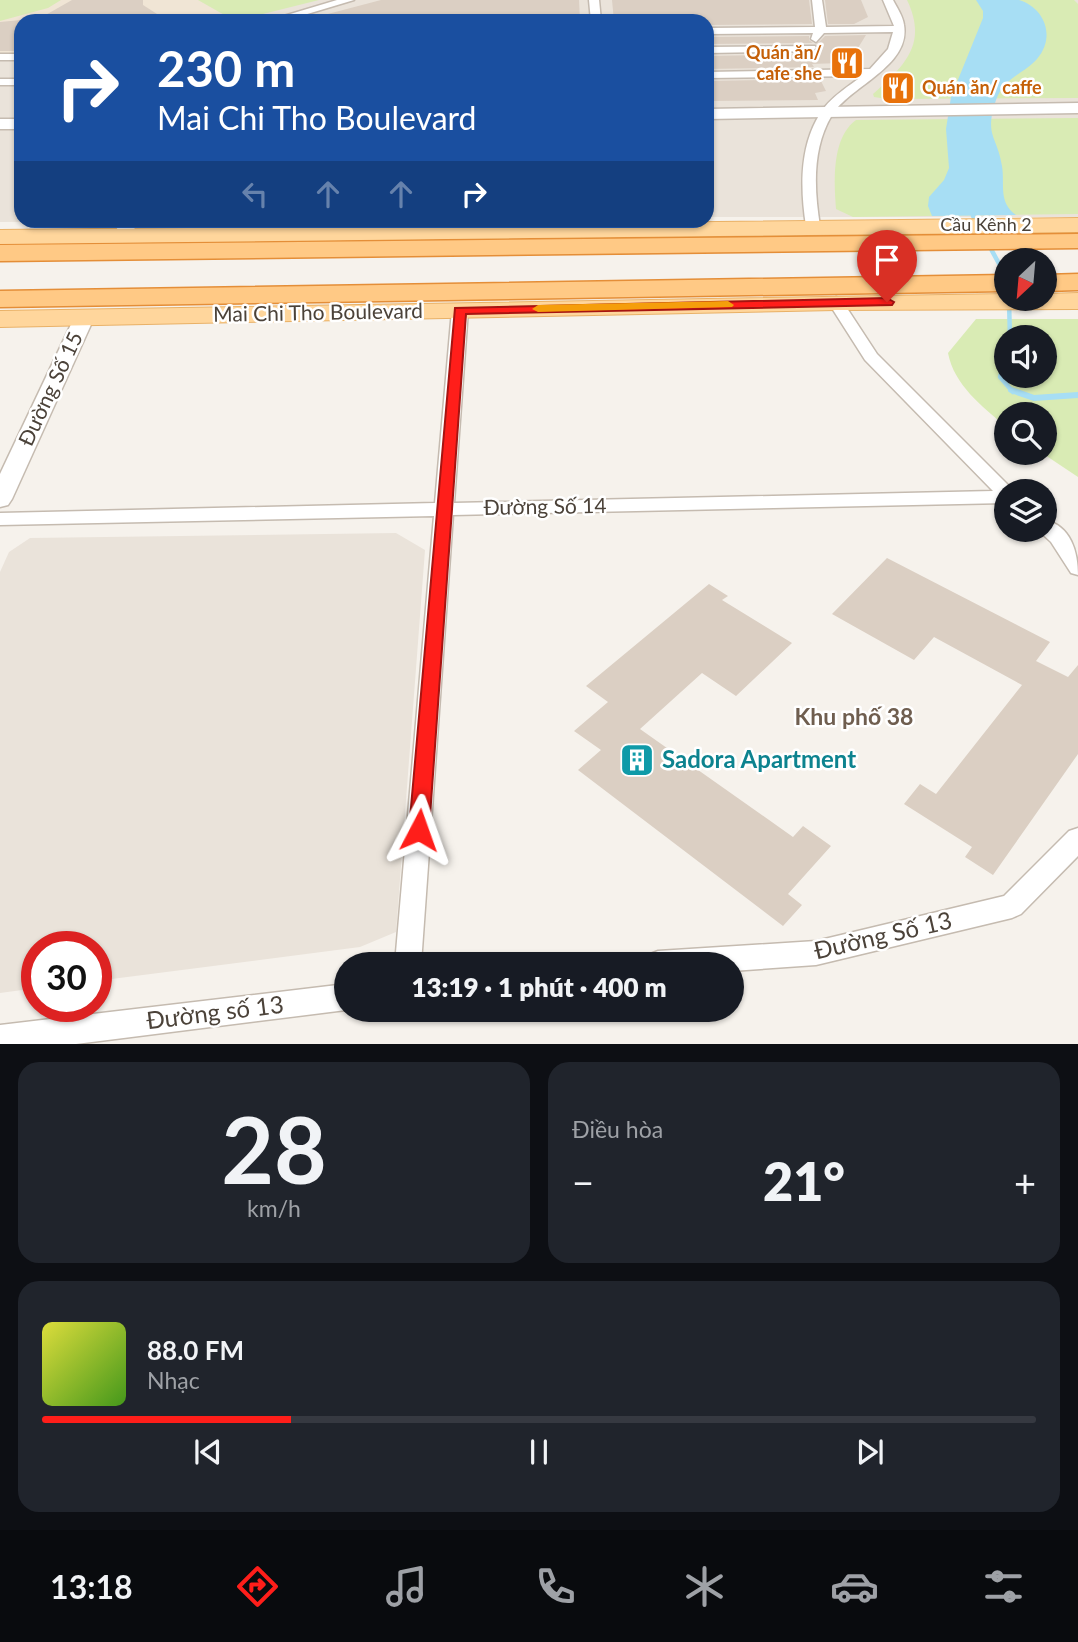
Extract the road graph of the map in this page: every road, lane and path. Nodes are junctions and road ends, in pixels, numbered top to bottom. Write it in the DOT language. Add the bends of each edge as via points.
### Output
graph roads {
  1 [pos="349,0"];
  2 [pos="817,0"];
  3 [pos="888,0"];
  4 [pos="303,14"];
  5 [pos="821,29"];
  6 [pos="899,29"];
  7 [pos="714,31"];
  8 [pos="811,48"];
  9 [pos="714,50"];
  10 [pos="872,72"];
  11 [pos="781,74"];
  12 [pos="714,75"];
  13 [pos="1078,107"];
  14 [pos="830,110"];
  15 [pos="714,114"];
  16 [pos="1078,225"];
  17 [pos="813,226"];
  18 [pos="856,235"];
  19 [pos="1078,241"];
  20 [pos="7,248"];
  21 [pos="108,266"];
  22 [pos="1078,282"];
  23 [pos="1057,283"];
  24 [pos="994,284"];
  25 [pos="883,293"];
  26 [pos="0,298"];
  27 [pos="1078,301"];
  28 [pos="836,302"];
  29 [pos="460,310"];
  30 [pos="0,319"];
  31 [pos="994,483"];
  32 [pos="994,495"];
  33 [pos="0,499"];
  34 [pos="444,509"];
  35 [pos="0,519"];
  36 [pos="1057,536"];
  37 [pos="1078,568"];
  38 [pos="1078,839"];
  39 [pos="409,952"];
  40 [pos="744,958"];
  41 [pos="334,998"];
  42 [pos="0,1039"];
  1 -- 4 [label="street"];
  2 -- 5 [label="street"];
  3 -- 6 [label="street"];
  5 -- 6 [label="street"];
  5 -- 7 [label="street"];
  5 -- 8 [label="street"];
  6 -- 10 [label="street" via="892,52"];
  8 -- 9 [label="street"];
  8 -- 11 [label="street"];
  10 -- 11 [label="street"];
  10 -- 14 [label="street"];
  11 -- 12 [label="street"];
  13 -- 14 [label="street"];
  14 -- 15 [label="street"];
  14 -- 17 [label="street" via="809,170"];
  16 -- 18 [label="main road, Cầu Kênh 2"];
  17 -- 18 [label="main road, Mai Chi Tho Boulevard"];
  17 -- 21 [label="main road, Mai Chi Tho Boulevard"];
  18 -- 19 [label="highway, Cầu Kênh 2"];
  18 -- 21 [label="highway" via="208,251"];
  20 -- 21 [label="main road, Mai Chi Tho Boulevard"];
  20 -- 21 [label="highway"];
  21 -- 25 [label="highway, Mai Chi Tho Boulevard" via="191,296"];
  21 -- 26 [label="highway, Mai Chi Tho Boulevard"];
  21 -- 29 [label="main road, Mai Chi Tho Boulevard"];
  21 -- 30 [label="main road, Mai Chi Tho Boulevard"];
  21 -- 33 [label="street, Đường Số 15"];
  22 -- 23 [label="highway"];
  24 -- 25 [label="highway"];
  25 -- 27 [label="main road"];
  25 -- 28 [label="main road, Mai Chi Tho Boulevard"];
  28 -- 29 [label="main road, Mai Chi Tho Boulevard"];
  28 -- 31 [label="street" via="871,357"];
  29 -- 34 [label="street"];
  32 -- 34 [label="street, Đường Số 14"];
  34 -- 35 [label="street, Đường Số 14"];
  34 -- 39 [label="street"];
  36 -- 37 [label="street"];
  38 -- 40 [label="street, Đường Số 13" via="1012,906 816,953"];
  41 -- 42 [label="street, Đường số 13"];
}
